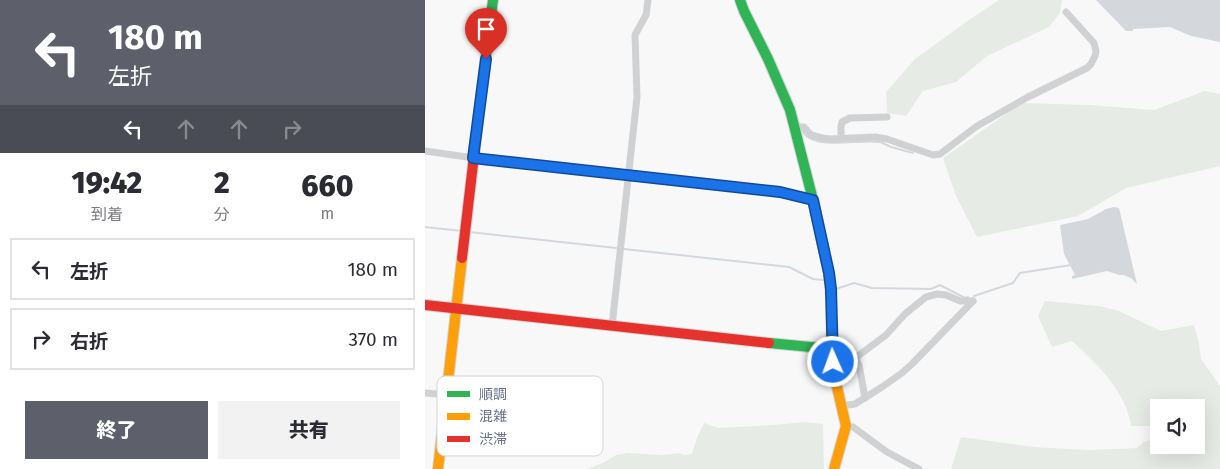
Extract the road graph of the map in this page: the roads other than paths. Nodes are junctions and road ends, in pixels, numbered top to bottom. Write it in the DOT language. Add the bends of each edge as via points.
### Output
graph roads {
  1 [pos="493,0"];
  2 [pos="648,0"];
  3 [pos="740,0"];
  4 [pos="1065,12"];
  5 [pos="887,117"];
  6 [pos="795,127"];
  7 [pos="841,139"];
  8 [pos="425,151"];
  9 [pos="473,158"];
  10 [pos="629,174"];
  11 [pos="813,200"];
  12 [pos="929,296"];
  13 [pos="425,305"];
  14 [pos="457,309"];
  15 [pos="613,326"];
  16 [pos="831,349"];
  17 [pos="857,361"];
  18 [pos="836,372"];
  19 [pos="449,376"];
  20 [pos="865,398"];
  21 [pos="841,406"];
  22 [pos="853,427"];
  23 [pos="440,456"];
  24 [pos="438,469"];
  25 [pos="834,469"];
  26 [pos="919,469"];
  1 -- 9 [label="street"];
  2 -- 10 [label="street" via="646,15 635,36 637,97"];
  3 -- 6 [label="street"];
  4 -- 7 [label="street" via="1094,43 1096,51 1091,64 977,126 940,154 933,155 875,137"];
  5 -- 7 [label="street" via="850,118 842,122"];
  6 -- 7 [label="street" via="804,127 811,135 822,138"];
  6 -- 11 [label="street"];
  8 -- 9 [label="street"];
  9 -- 10 [label="street"];
  9 -- 14 [label="street"];
  10 -- 11 [label="street" via="780,192"];
  10 -- 15 [label="street"];
  11 -- 16 [label="street" via="831,289"];
  12 -- 17 [label="street" via="922,306"];
  12 -- 18 [label="street" via="905,314 886,335"];
  12 -- 20 [label="street" via="946,294 960,301 973,301 907,368"];
  13 -- 14 [label="street"];
  14 -- 15 [label="street"];
  14 -- 19 [label="street"];
  15 -- 16 [label="street"];
  16 -- 18 [label="street"];
  17 -- 18 [label="street"];
  17 -- 20 [label="street"];
  18 -- 21 [label="street"];
  20 -- 21 [label="street" via="855,404"];
  21 -- 25 [label="street" via="846,426"];
  22 -- 26 [label="street" via="887,452"];
  23 -- 24 [label="street"];
}
